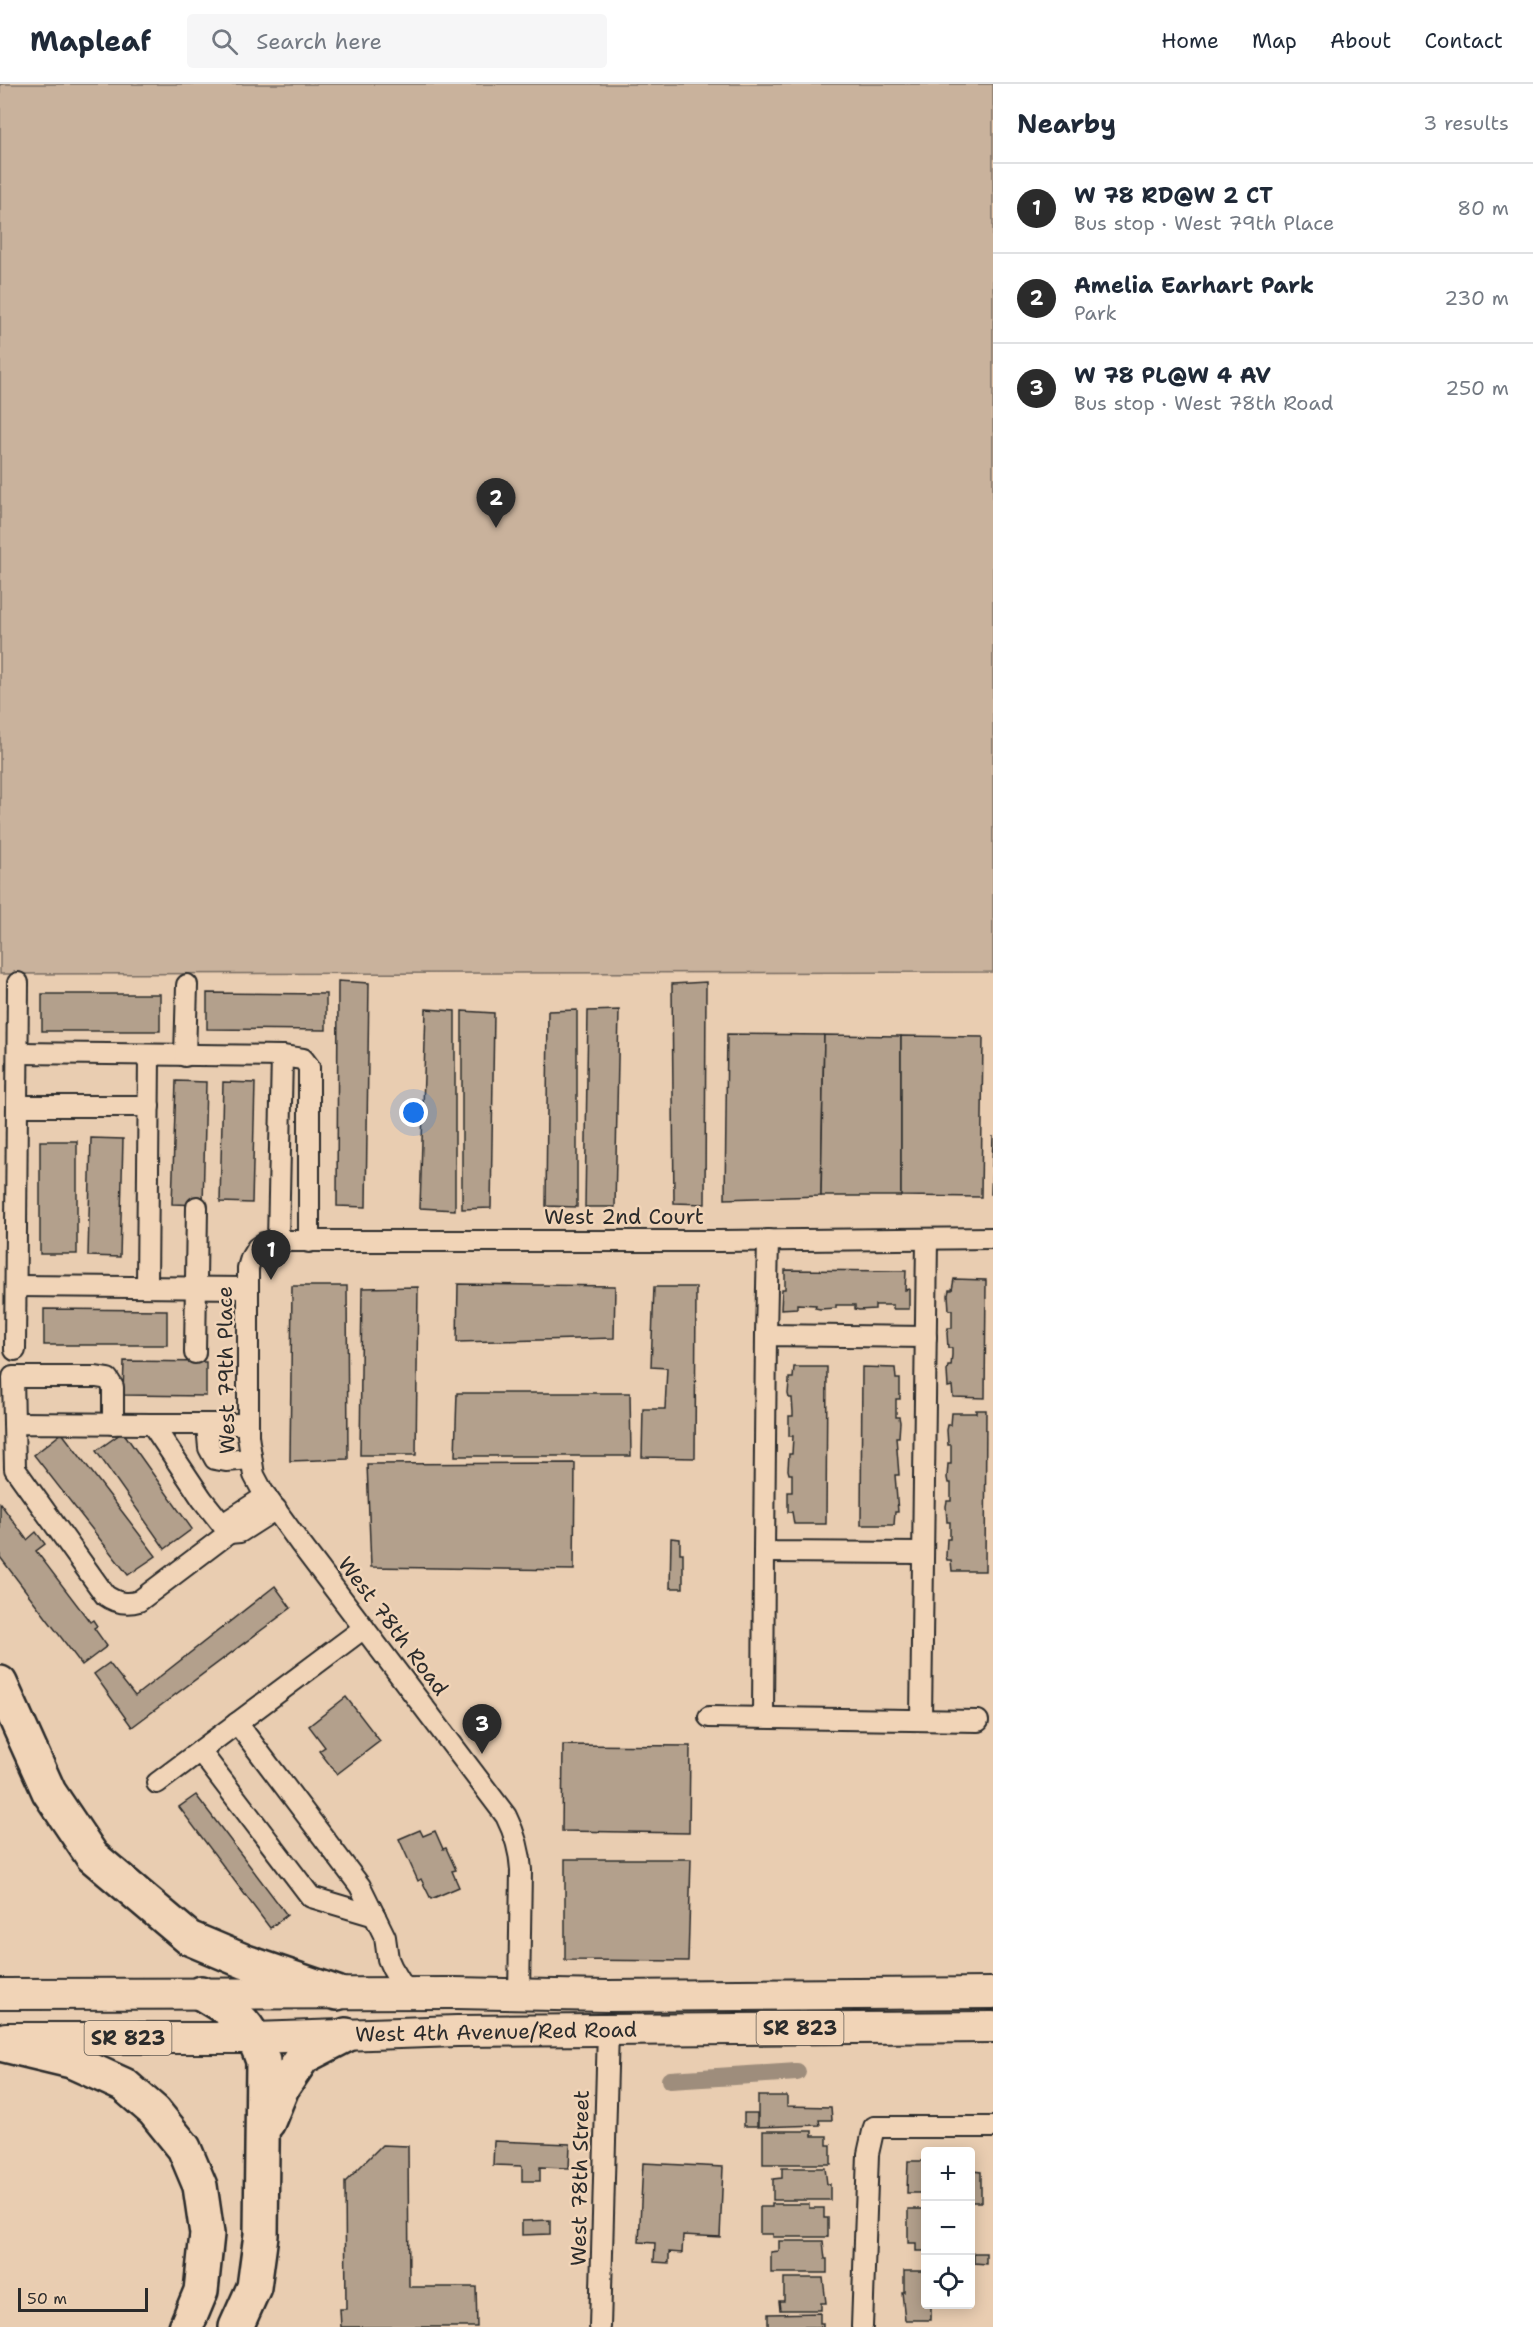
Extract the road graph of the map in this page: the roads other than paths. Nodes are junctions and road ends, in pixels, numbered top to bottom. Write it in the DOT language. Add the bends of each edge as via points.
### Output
graph roads {
  1 [pos="18,983"];
  2 [pos="187,985"];
  3 [pos="18,1053"];
  4 [pos="149,1056"];
  5 [pos="185,1056"];
  6 [pos="282,1056"];
  7 [pos="18,1106"];
  8 [pos="149,1106"];
  9 [pos="8,1172"];
  10 [pos="279,1196"];
  11 [pos="310,1196"];
  12 [pos="197,1207"];
  13 [pos="993,1238"];
  14 [pos="927,1239"];
  15 [pos="768,1240"];
  16 [pos="278,1241"];
  17 [pos="309,1242"];
  18 [pos="257,1248"];
  19 [pos="16,1286"];
  20 [pos="147,1286"];
  21 [pos="196,1286"];
  22 [pos="246,1288"];
  23 [pos="766,1335"];
  24 [pos="926,1337"];
  25 [pos="15,1350"];
  26 [pos="195,1353"];
  27 [pos="7,1377"];
  28 [pos="14,1423"];
  29 [pos="114,1424"];
  30 [pos="248,1424"];
  31 [pos="152,1425"];
  32 [pos="207,1425"];
  33 [pos="250,1459"];
  34 [pos="268,1499"];
  35 [pos="229,1533"];
  36 [pos="764,1552"];
  37 [pos="923,1553"];
  38 [pos="364,1628"];
  39 [pos="0,1683"];
  40 [pos="709,1717"];
  41 [pos="763,1717"];
  42 [pos="921,1720"];
  43 [pos="978,1721"];
  44 [pos="237,1723"];
  45 [pos="200,1751"];
  46 [pos="157,1783"];
  47 [pos="375,1916"];
  48 [pos="201,1993"];
  49 [pos="337,1993"];
  50 [pos="407,1993"];
  51 [pos="993,1993"];
  52 [pos="0,1994"];
  53 [pos="519,1995"];
  54 [pos="993,2027"];
  55 [pos="608,2030"];
  56 [pos="400,2033"];
  57 [pos="346,2035"];
  58 [pos="0,2038"];
  59 [pos="255,2038"];
  60 [pos="0,2044"];
  61 [pos="993,2127"];
  62 [pos="263,2132"];
  63 [pos="186,2327"];
  64 [pos="236,2327"];
  65 [pos="600,2327"];
  66 [pos="862,2327"];
  1 -- 3 [label="street"];
  2 -- 5 [label="street"];
  3 -- 4 [label="street"];
  3 -- 7 [label="street"];
  4 -- 5 [label="street"];
  4 -- 8 [label="street"];
  5 -- 6 [label="street"];
  6 -- 10 [label="street"];
  6 -- 11 [label="street" via="303,1059 309,1067"];
  7 -- 8 [label="street"];
  7 -- 9 [label="street"];
  8 -- 20 [label="street"];
  9 -- 19 [label="street"];
  10 -- 11 [label="street"];
  10 -- 16 [label="street"];
  11 -- 17 [label="street"];
  12 -- 21 [label="street"];
  13 -- 14 [label="street, West 2nd Court"];
  14 -- 15 [label="street, West 2nd Court"];
  14 -- 24 [label="street"];
  15 -- 17 [label="street, West 2nd Court"];
  15 -- 23 [label="street"];
  16 -- 17 [label="street, West 2nd Court"];
  16 -- 18 [label="street, West 2nd Court"];
  18 -- 22 [label="street, West 79th Place" via="248,1268"];
  19 -- 20 [label="street"];
  19 -- 25 [label="street"];
  20 -- 21 [label="street"];
  21 -- 22 [label="street"];
  21 -- 26 [label="street"];
  22 -- 30 [label="street, West 79th Place"];
  23 -- 24 [label="street"];
  23 -- 36 [label="street"];
  24 -- 37 [label="street"];
  27 -- 28 [label="street"];
  27 -- 29 [label="street" via="108,1379 113,1387"];
  28 -- 29 [label="street"];
  28 -- 35 [label="street" via="15,1469 110,1599 125,1604 139,1601"];
  29 -- 31 [label="street"];
  30 -- 32 [label="street"];
  30 -- 33 [label="street, West 79th Place"];
  31 -- 32 [label="street"];
  31 -- 35 [label="street"];
  32 -- 33 [label="street" via="208,1448 215,1459"];
  33 -- 34 [label="street, West 79th Place"];
  34 -- 35 [label="street" via="240,1532"];
  34 -- 38 [label="street, West 78th Road"];
  36 -- 37 [label="street"];
  36 -- 41 [label="street"];
  37 -- 42 [label="street"];
  38 -- 44 [label="street"];
  38 -- 53 [label="street, West 78th Road" via="484,1785 516,1836 521,1870"];
  39 -- 49 [label="highway" via="49,1792 92,1856 189,1938"];
  40 -- 41 [label="street"];
  41 -- 42 [label="street"];
  42 -- 43 [label="street"];
  44 -- 45 [label="street"];
  44 -- 47 [label="street" via="341,1858"];
  45 -- 46 [label="street"];
  45 -- 47 [label="street" via="311,1897"];
  47 -- 50 [label="street" via="385,1937 388,1959"];
  48 -- 49 [label="main road, West 4th Avenue/Red Road / SR 823"];
  48 -- 52 [label="main road, West 4th Avenue/Red Road / SR 823"];
  48 -- 59 [label="highway" via="238,2015"];
  49 -- 50 [label="main road, West 4th Avenue/Red Road / SR 823"];
  50 -- 53 [label="main road, West 4th Avenue/Red Road / SR 823"];
  51 -- 53 [label="main road, West 4th Avenue/Red Road / SR 823"];
  53 -- 56 [label="main road" via="509,2013 428,2023"];
  54 -- 55 [label="main road, West 4th Avenue/Red Road / SR 823"];
  55 -- 56 [label="main road, West 4th Avenue/Red Road / SR 823"];
  55 -- 65 [label="street, West 78th Street"];
  56 -- 57 [label="main road, West 4th Avenue/Red Road / SR 823"];
  57 -- 59 [label="main road, West 4th Avenue/Red Road / SR 823"];
  57 -- 62 [label="highway" via="303,2057 282,2088"];
  58 -- 59 [label="main road, West 4th Avenue/Red Road / SR 823"];
  59 -- 62 [label="highway" via="263,2061"];
  60 -- 63 [label="highway" via="71,2061 124,2085 154,2111 184,2148 200,2186 207,2234 201,2292"];
  61 -- 66 [label="street" via="874,2127 868,2154"];
  62 -- 64 [label="highway" via="261,2235 254,2287"];
}
